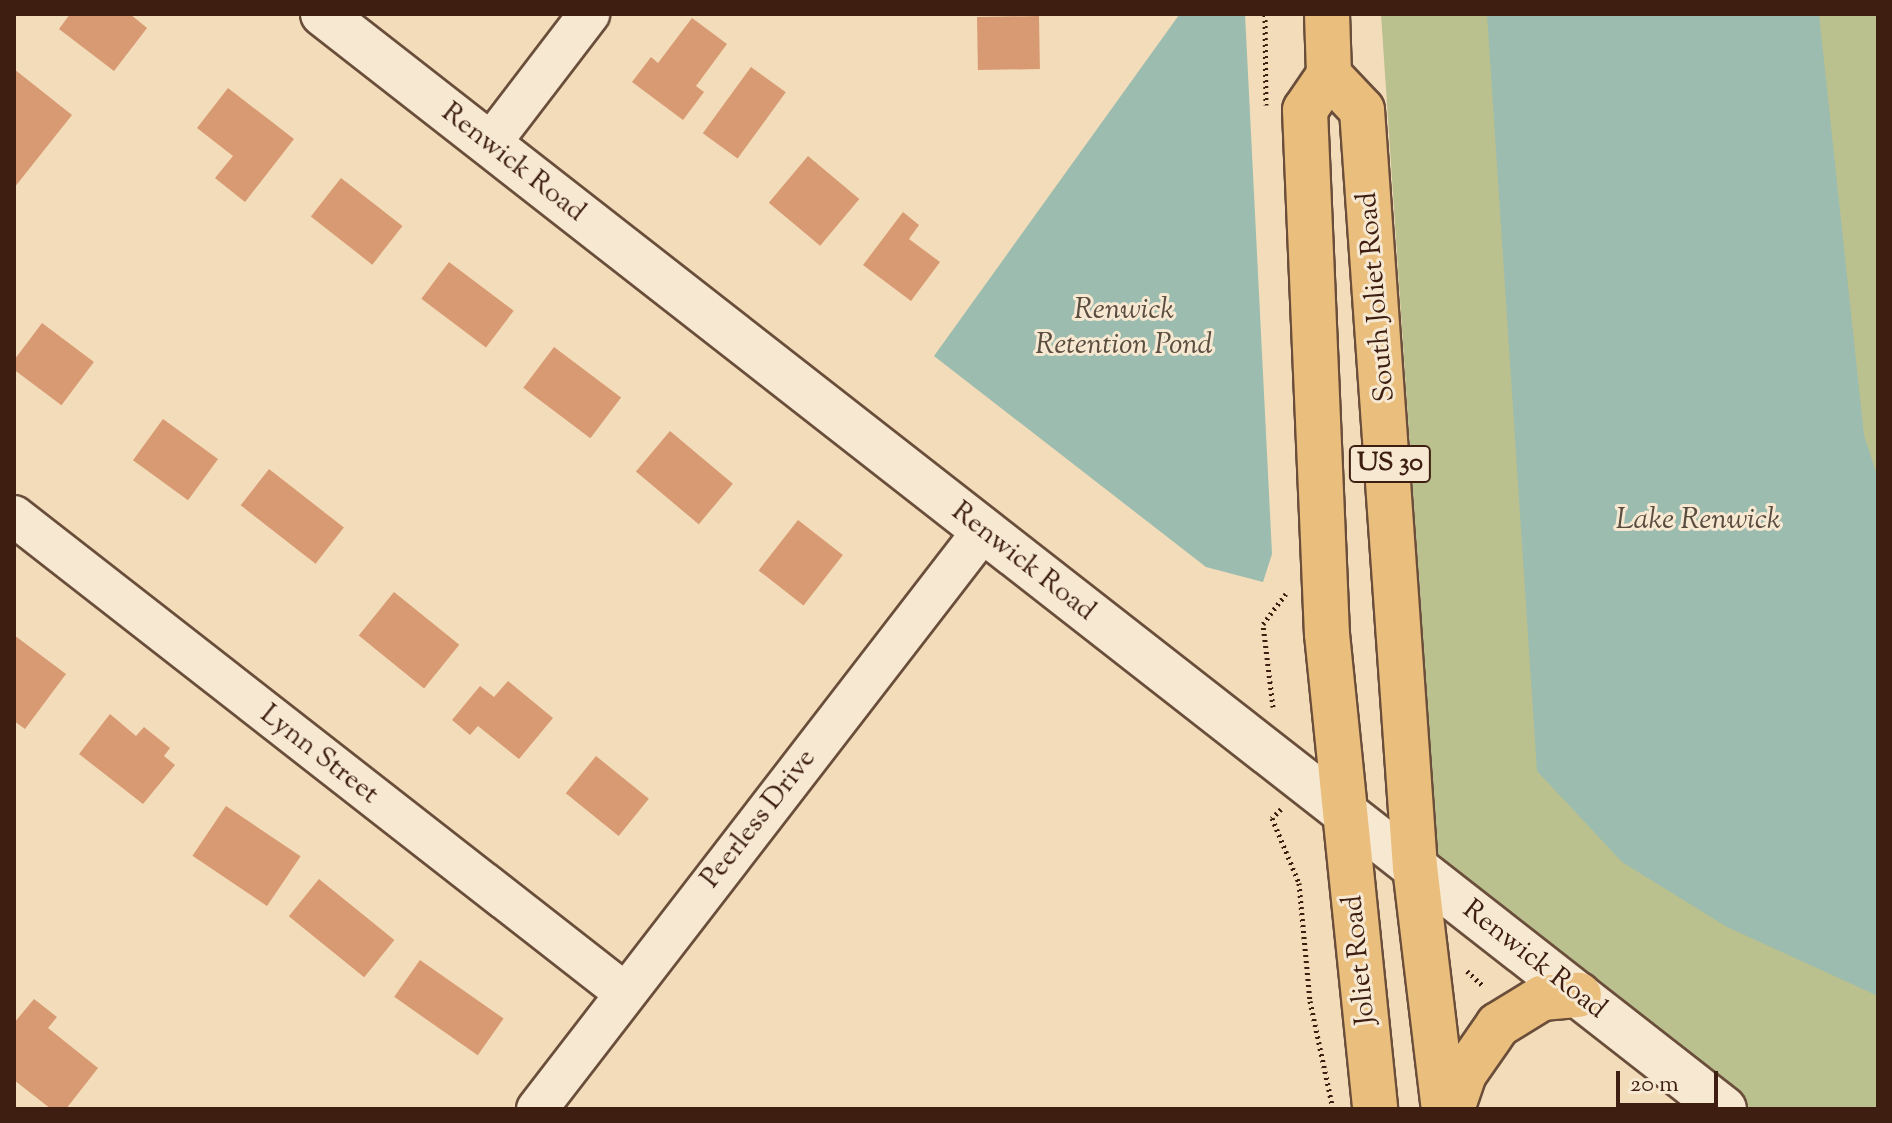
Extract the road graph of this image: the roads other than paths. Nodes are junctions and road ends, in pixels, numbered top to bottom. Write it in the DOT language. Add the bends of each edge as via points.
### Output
graph roads {
  1 [pos="323,14"];
  2 [pos="589,14"];
  3 [pos="1327,14"];
  4 [pos="1329,75"];
  5 [pos="489,145"];
  6 [pos="14,516"];
  7 [pos="983,531"];
  8 [pos="1344,812"];
  9 [pos="1415,867"];
  10 [pos="625,993"];
  11 [pos="1579,995"];
  12 [pos="537,1109"];
  13 [pos="1375,1109"];
  14 [pos="1444,1109"];
  15 [pos="1452,1109"];
  16 [pos="1724,1109"];
  1 -- 5 [label="street, Renwick Road"];
  2 -- 5 [label="street"];
  3 -- 4 [label="main road"];
  4 -- 8 [label="main road, US 30" via="1305,110 1327,634"];
  4 -- 9 [label="main road, South Joliet Road / US 30" via="1362,110"];
  5 -- 7 [label="street, Renwick Road"];
  6 -- 10 [label="street, Lynn Street"];
  7 -- 8 [label="street, Renwick Road"];
  7 -- 10 [label="street, Peerless Drive"];
  8 -- 9 [label="street, Renwick Road"];
  8 -- 13 [label="main road, Joliet Road / US 30"];
  9 -- 11 [label="street, Renwick Road"];
  9 -- 14 [label="main road, US 30"];
  10 -- 12 [label="street, Peerless Drive"];
  11 -- 15 [label="main road" via="1533,1002 1498,1025 1464,1074"];
  11 -- 16 [label="street, Renwick Road"];
}
